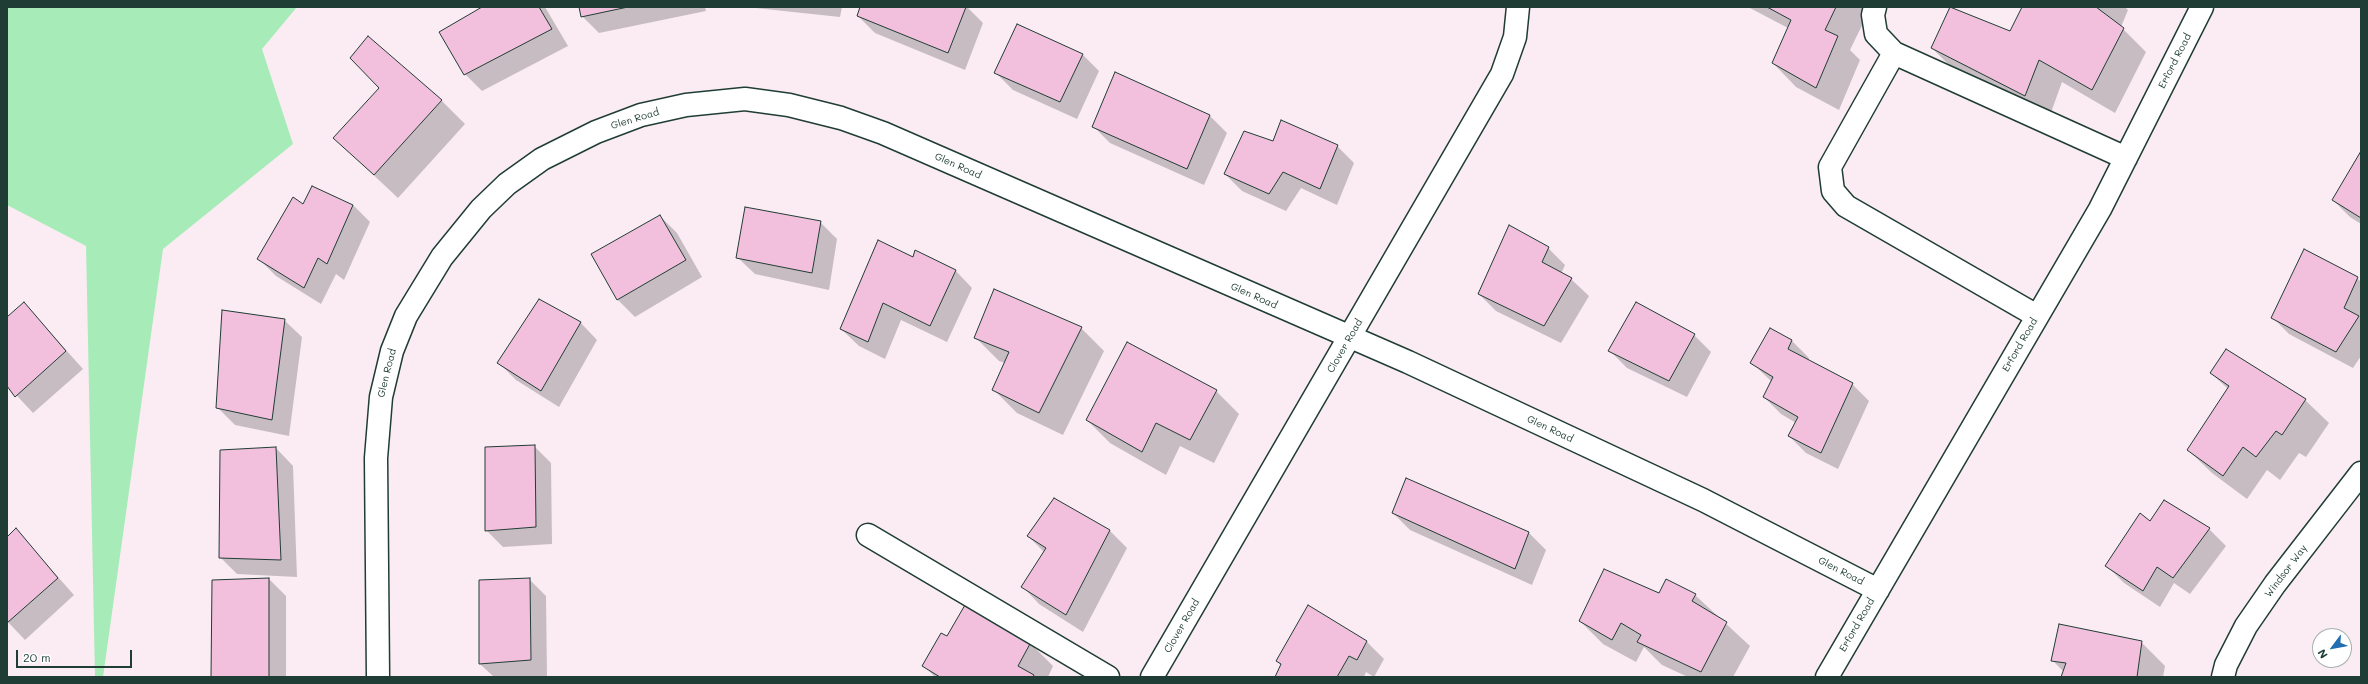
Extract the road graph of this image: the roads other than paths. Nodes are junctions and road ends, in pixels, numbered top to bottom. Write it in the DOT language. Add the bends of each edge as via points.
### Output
graph roads {
  1 [pos="1518,7"];
  2 [pos="1875,7"];
  3 [pos="2202,7"];
  4 [pos="1894,53"];
  5 [pos="2126,158"];
  6 [pos="2037,316"];
  7 [pos="1350,338"];
  8 [pos="2361,472"];
  9 [pos="868,535"];
  10 [pos="1878,590"];
  11 [pos="378,677"];
  12 [pos="1108,677"];
  13 [pos="1152,677"];
  14 [pos="1827,677"];
  15 [pos="2223,677"];
  1 -- 7 [label="street, Clover Road" via="1515,37 1502,74"];
  2 -- 4 [label="street" via="1873,15 1876,34"];
  3 -- 5 [label="street, Erford Road"];
  4 -- 5 [label="street"];
  4 -- 6 [label="street" via="1830,167 1833,191 1846,206"];
  5 -- 6 [label="street, Erford Road" via="2100,209"];
  6 -- 10 [label="street, Erford Road"];
  7 -- 10 [label="street, Glen Road" via="1703,500"];
  7 -- 11 [label="street, Glen Road" via="883,133 841,118 789,105 745,99 686,105 641,115 596,132 542,159 507,184 481,209 442,257 406,316 392,351 381,397 376,458"];
  7 -- 13 [label="street, Clover Road"];
  8 -- 15 [label="street, Windsor Way" via="2254,614 2226,665"];
  9 -- 12 [label="street"];
  10 -- 14 [label="street, Erford Road"];
}
